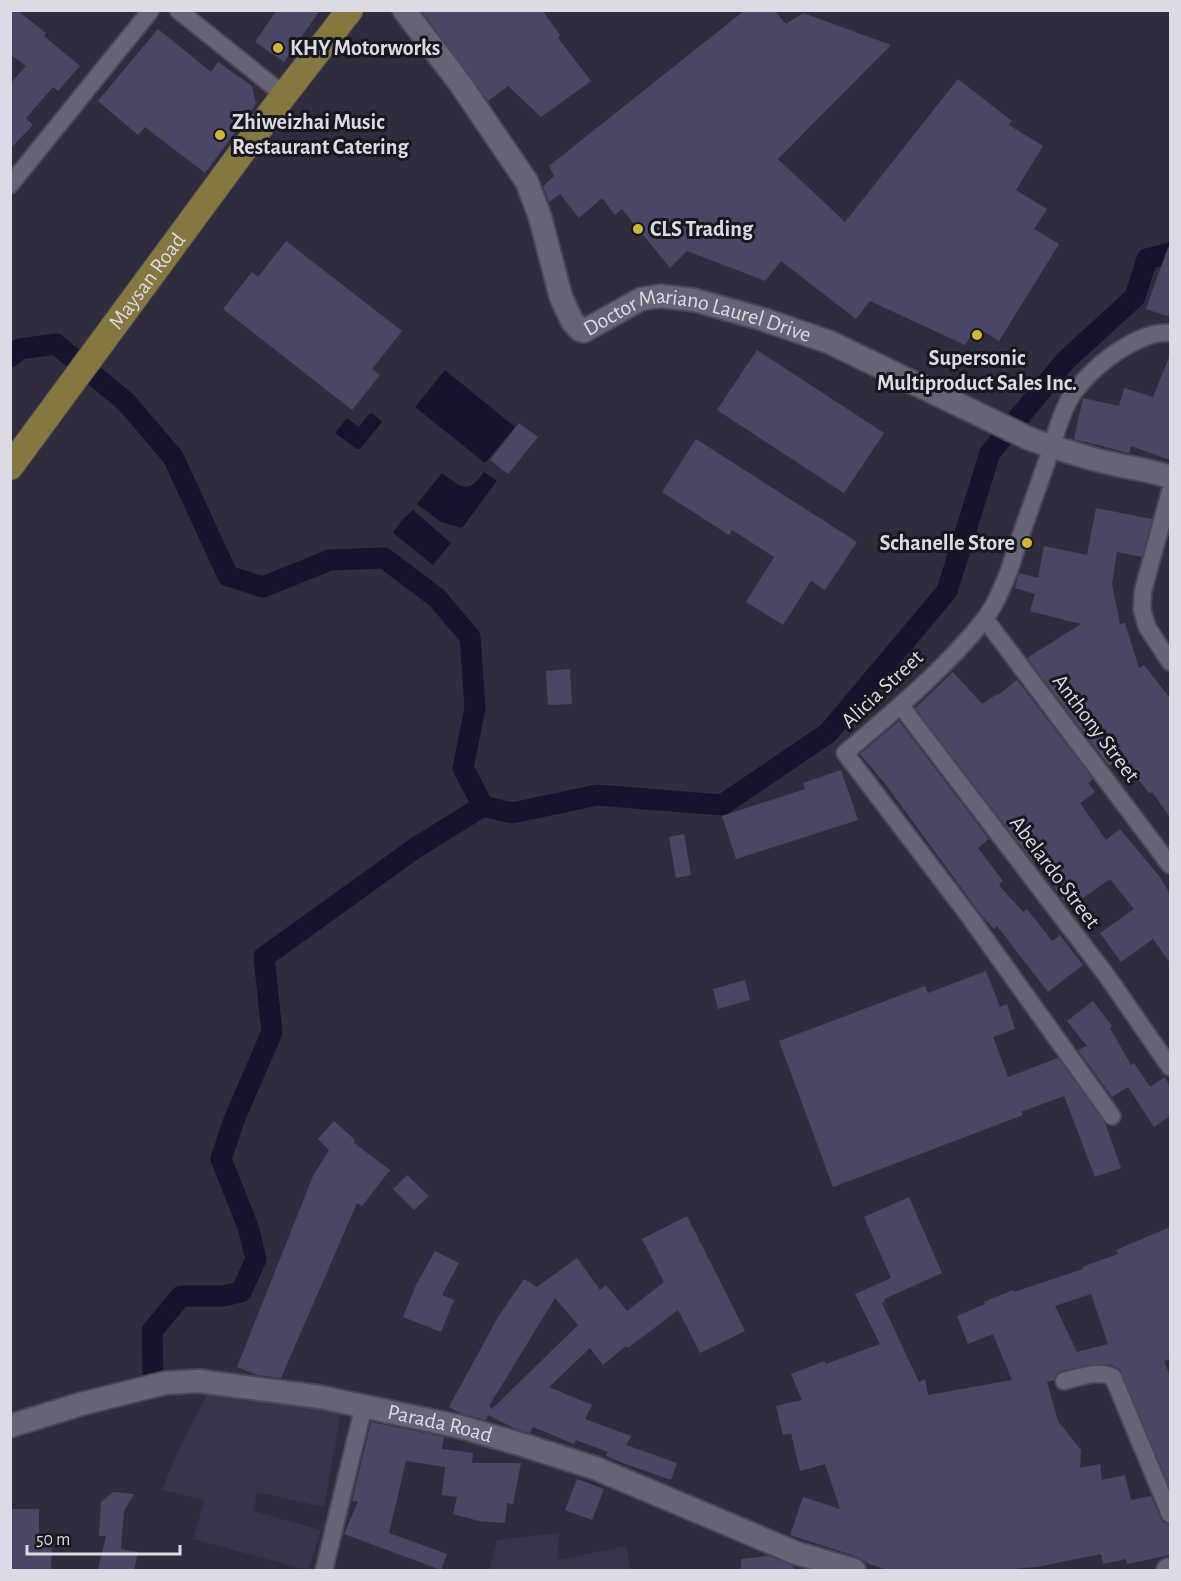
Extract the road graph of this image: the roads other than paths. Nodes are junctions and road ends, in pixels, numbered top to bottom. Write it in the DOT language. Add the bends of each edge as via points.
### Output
graph roads {
  1 [pos="152,10"];
  2 [pos="178,10"];
  3 [pos="350,10"];
  4 [pos="404,10"];
  5 [pos="284,95"];
  6 [pos="10,185"];
  7 [pos="1170,333"];
  8 [pos="1052,447"];
  9 [pos="10,467"];
  10 [pos="1170,477"];
  11 [pos="1170,492"];
  12 [pos="985,619"];
  13 [pos="1170,662"];
  14 [pos="901,706"];
  15 [pos="1170,865"];
  16 [pos="1170,1067"];
  17 [pos="1112,1116"];
  18 [pos="1064,1381"];
  19 [pos="364,1405"];
  20 [pos="10,1426"];
  21 [pos="1170,1514"];
  22 [pos="324,1570"];
  23 [pos="854,1570"];
  1 -- 6 [label="street"];
  2 -- 5 [label="street"];
  3 -- 5 [label="main road, Maysan Road"];
  4 -- 8 [label="street, Doctor Mariano Laurel Drive" via="527,182 561,297 580,330 641,299 661,296 694,300 829,342"];
  5 -- 9 [label="main road, Maysan Road"];
  7 -- 8 [label="street, Alicia Street" via="1145,336 1103,362 1066,404"];
  8 -- 10 [label="street, Doctor Mariano Laurel Drive"];
  8 -- 12 [label="street, Alicia Street" via="1009,572"];
  11 -- 13 [label="street" via="1143,591 1142,609 1147,627"];
  12 -- 14 [label="street, Alicia Street"];
  12 -- 15 [label="street, Anthony Street"];
  14 -- 16 [label="street, Abelardo Street" via="1107,976"];
  14 -- 17 [label="street, Alicia Street" via="845,753 969,916"];
  18 -- 21 [label="street" via="1092,1374 1113,1377"];
  19 -- 20 [label="street, Parada Road" via="199,1381 165,1383"];
  19 -- 22 [label="street"];
  19 -- 23 [label="street, Parada Road" via="461,1427 595,1468 796,1553"];
}
